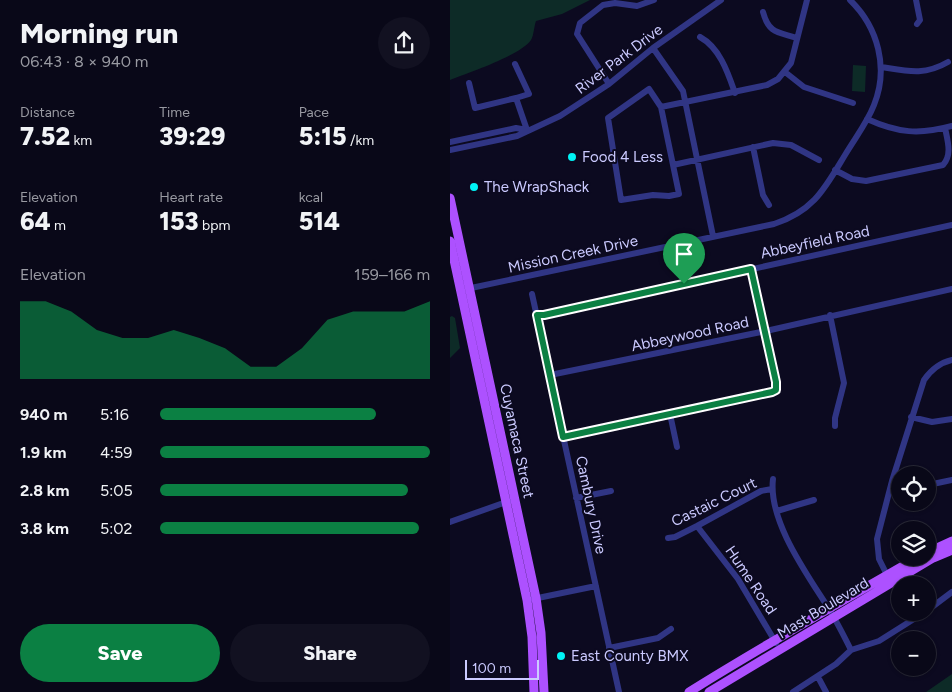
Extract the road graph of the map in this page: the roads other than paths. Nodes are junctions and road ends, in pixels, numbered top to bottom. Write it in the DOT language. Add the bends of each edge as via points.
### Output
graph roads {
  1 [pos="654,0"];
  2 [pos="721,0"];
  3 [pos="807,0"];
  4 [pos="850,0"];
  5 [pos="916,0"];
  6 [pos="764,12"];
  7 [pos="916,24"];
  8 [pos="700,37"];
  9 [pos="797,38"];
  10 [pos="653,48"];
  11 [pos="948,62"];
  12 [pos="515,64"];
  13 [pos="881,67"];
  14 [pos="785,72"];
  15 [pos="469,83"];
  16 [pos="609,84"];
  17 [pos="734,92"];
  18 [pos="516,98"];
  19 [pos="686,103"];
  20 [pos="853,103"];
  21 [pos="661,107"];
  22 [pos="867,119"];
  23 [pos="949,127"];
  24 [pos="527,130"];
  25 [pos="450,142"];
  26 [pos="753,147"];
  27 [pos="450,150"];
  28 [pos="697,159"];
  29 [pos="819,160"];
  30 [pos="673,165"];
  31 [pos="835,170"];
  32 [pos="450,198"];
  33 [pos="769,205"];
  34 [pos="952,225"];
  35 [pos="713,236"];
  36 [pos="450,241"];
  37 [pos="751,269"];
  38 [pos="471,288"];
  39 [pos="952,288"];
  40 [pos="532,294"];
  41 [pos="537,315"];
  42 [pos="830,316"];
  43 [pos="766,331"];
  44 [pos="484,354"];
  45 [pos="474,356"];
  46 [pos="952,360"];
  47 [pos="550,376"];
  48 [pos="670,414"];
  49 [pos="911,417"];
  50 [pos="952,419"];
  51 [pos="835,426"];
  52 [pos="563,437"];
  53 [pos="677,447"];
  54 [pos="896,466"];
  55 [pos="773,478"];
  56 [pos="952,480"];
  57 [pos="936,483"];
  58 [pos="891,485"];
  59 [pos="772,489"];
  60 [pos="610,491"];
  61 [pos="576,498"];
  62 [pos="515,499"];
  63 [pos="814,500"];
  64 [pos="506,502"];
  65 [pos="777,511"];
  66 [pos="450,522"];
  67 [pos="697,526"];
  68 [pos="668,538"];
  69 [pos="952,541"];
  70 [pos="936,548"];
  71 [pos="952,550"];
  72 [pos="906,566"];
  73 [pos="889,579"];
  74 [pos="596,586"];
  75 [pos="952,592"];
  76 [pos="536,598"];
  77 [pos="527,600"];
  78 [pos="936,604"];
  79 [pos="831,613"];
  80 [pos="910,621"];
  81 [pos="671,629"];
  82 [pos="774,640"];
  83 [pos="609,648"];
  84 [pos="781,650"];
  85 [pos="851,650"];
  86 [pos="818,677"];
  87 [pos="534,692"];
  88 [pos="544,692"];
  89 [pos="618,692"];
  90 [pos="689,692"];
  91 [pos="709,692"];
  92 [pos="793,692"];
  93 [pos="826,692"];
  1 -- 16 [label="street" via="637,6 603,5 580,22 577,34"];
  2 -- 10 [label="street, River Park Drive"];
  3 -- 9 [label="street"];
  4 -- 13 [label="street" via="858,4 873,33"];
  5 -- 7 [label="street" via="920,20"];
  6 -- 9 [label="street" via="770,28"];
  8 -- 17 [label="street" via="707,40 726,67"];
  9 -- 14 [label="street" via="791,63"];
  10 -- 16 [label="street, River Park Drive"];
  10 -- 19 [label="street" via="683,91"];
  11 -- 13 [label="street" via="937,69 919,72"];
  12 -- 18 [label="street" via="529,94"];
  13 -- 22 [label="street" via="880,84"];
  14 -- 17 [label="street" via="771,84"];
  14 -- 20 [label="street" via="804,87"];
  15 -- 18 [label="street" via="475,108"];
  16 -- 24 [label="street, River Park Drive" via="560,116"];
  17 -- 19 [label="street"];
  18 -- 24 [label="street"];
  19 -- 21 [label="street"];
  19 -- 28 [label="street"];
  21 -- 30 [label="street"];
  21 -- 30 [label="street" via="648,89 608,118 621,200 679,194"];
  22 -- 23 [label="street" via="904,132"];
  22 -- 31 [label="street, Mission Creek Drive"];
  23 -- 31 [label="street" via="951,155 943,165 866,180 852,179"];
  24 -- 25 [label="street, River Park Drive" via="516,128"];
  24 -- 27 [label="street, River Park Drive" via="516,136"];
  26 -- 28 [label="street"];
  26 -- 29 [label="street" via="781,143"];
  26 -- 33 [label="street" via="763,195"];
  28 -- 30 [label="street"];
  28 -- 35 [label="street"];
  31 -- 35 [label="street, Mission Creek Drive" via="821,193 796,215 774,224"];
  32 -- 38 [label="main road, Cuyamaca Street"];
  34 -- 37 [label="street, Abbeyfield Road"];
  35 -- 38 [label="street, Mission Creek Drive"];
  36 -- 45 [label="main road, Cuyamaca Street"];
  37 -- 41 [label="street, Abbeyfield Road"];
  37 -- 43 [label="street"];
  38 -- 44 [label="main road, Cuyamaca Street"];
  39 -- 42 [label="street, Abbeywood Road"];
  40 -- 41 [label="street, Cambury Drive"];
  41 -- 47 [label="street, Cambury Drive"];
  42 -- 43 [label="street, Abbeywood Road"];
  42 -- 51 [label="street" via="844,383"];
  43 -- 47 [label="street, Abbeywood Road"];
  43 -- 48 [label="street" via="776,390"];
  44 -- 45 [label="main road"];
  44 -- 62 [label="main road, Cuyamaca Street"];
  45 -- 64 [label="main road, Cuyamaca Street"];
  46 -- 49 [label="street" via="939,365 924,380"];
  47 -- 52 [label="street, Cambury Drive"];
  48 -- 52 [label="street"];
  48 -- 53 [label="street"];
  49 -- 50 [label="street" via="932,422"];
  49 -- 54 [label="street"];
  52 -- 61 [label="street, Cambury Drive"];
  55 -- 59 [label="street"];
  56 -- 57 [label="street"];
  58 -- 73 [label="street" via="877,539 879,559"];
  59 -- 65 [label="street"];
  59 -- 67 [label="street, Castaic Court" via="761,491"];
  60 -- 61 [label="street"];
  61 -- 74 [label="street, Cambury Drive"];
  62 -- 64 [label="street"];
  62 -- 76 [label="main road, Cuyamaca Street"];
  63 -- 65 [label="street"];
  64 -- 66 [label="street"];
  64 -- 77 [label="main road, Cuyamaca Street"];
  65 -- 79 [label="street" via="788,543"];
  67 -- 68 [label="street, Castaic Court"];
  67 -- 82 [label="street, Hume Road" via="738,579"];
  69 -- 70 [label="main road"];
  71 -- 73 [label="main road, Mast Boulevard"];
  72 -- 73 [label="main road, Mast Boulevard"];
  73 -- 79 [label="main road, Mast Boulevard"];
  74 -- 76 [label="street"];
  74 -- 83 [label="street, Cambury Drive"];
  75 -- 78 [label="street"];
  76 -- 77 [label="street"];
  76 -- 88 [label="main road, Cuyamaca Street"];
  77 -- 87 [label="main road, Cuyamaca Street"];
  79 -- 82 [label="main road, Mast Boulevard"];
  79 -- 84 [label="main road, Mast Boulevard"];
  79 -- 85 [label="street"];
  80 -- 85 [label="street" via="879,640"];
  81 -- 83 [label="street" via="658,638"];
  82 -- 84 [label="street, Hume Road"];
  82 -- 90 [label="main road, Mast Boulevard"];
  83 -- 89 [label="street, Cambury Drive"];
  84 -- 91 [label="main road, Mast Boulevard"];
  85 -- 86 [label="street"];
  86 -- 92 [label="street"];
  86 -- 93 [label="street"];
}
